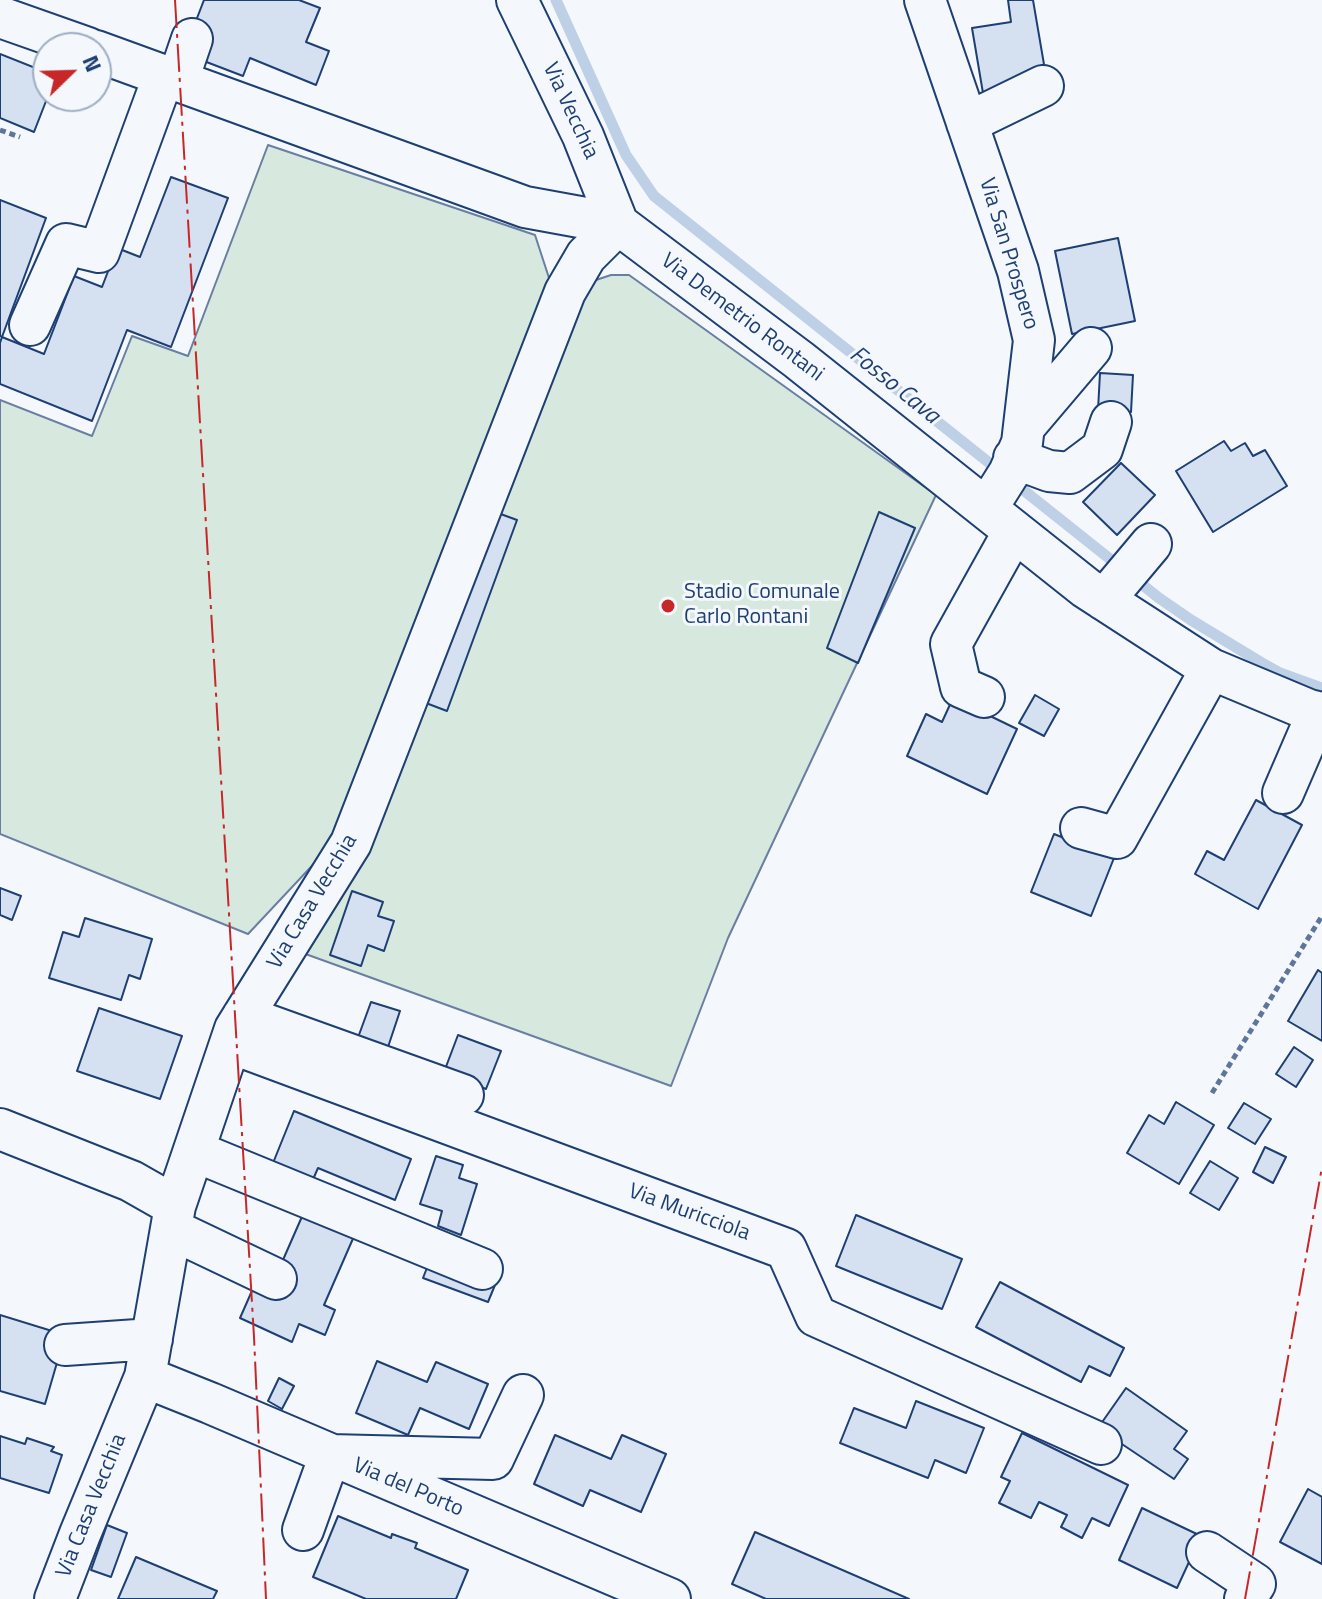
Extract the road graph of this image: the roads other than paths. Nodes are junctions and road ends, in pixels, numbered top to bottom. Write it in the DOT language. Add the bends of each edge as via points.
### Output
graph roads {
  1 [pos="517,0"];
  2 [pos="925,0"];
  3 [pos="0,17"];
  4 [pos="43,32"];
  5 [pos="192,39"];
  6 [pos="112,57"];
  7 [pos="171,77"];
  8 [pos="1043,86"];
  9 [pos="967,123"];
  10 [pos="618,224"];
  11 [pos="30,325"];
  12 [pos="1091,348"];
  13 [pos="1111,422"];
  14 [pos="1008,481"];
  15 [pos="1211,669"];
  16 [pos="984,697"];
  17 [pos="1320,712"];
  18 [pos="1283,793"];
  19 [pos="1081,828"];
  20 [pos="237,1030"];
  21 [pos="463,1095"];
  22 [pos="0,1129"];
  23 [pos="194,1151"];
  24 [pos="173,1218"];
  25 [pos="482,1269"];
  26 [pos="276,1279"];
  27 [pos="152,1339"];
  28 [pos="65,1345"];
  29 [pos="145,1377"];
  30 [pos="523,1395"];
  31 [pos="1101,1444"];
  32 [pos="330,1455"];
  33 [pos="303,1530"];
  34 [pos="1207,1552"];
  35 [pos="621,1590"];
  36 [pos="55,1599"];
  37 [pos="670,1599"];
  38 [pos="1245,1599"];
  1 -- 10 [label="street, Via Vecchia" via="583,136"];
  2 -- 9 [label="street, Via San Prospero"];
  3 -- 4 [label="street"];
  5 -- 7 [label="street"];
  6 -- 7 [label="street, Via Demetrio Rontani"];
  7 -- 10 [label="street, Via Demetrio Rontani" via="525,207"];
  7 -- 11 [label="street" via="99,252 66,244"];
  8 -- 9 [label="street"];
  9 -- 14 [label="street, Via San Prospero" via="1018,271 1034,340"];
  10 -- 14 [label="street, Via Demetrio Rontani" via="799,360"];
  10 -- 20 [label="street, Via Casa Vecchia" via="586,256 565,292 351,843"];
  12 -- 14 [label="street"];
  13 -- 14 [label="street" via="1102,449 1070,473 1049,471"];
  14 -- 15 [label="street, Via Demetrio Rontani" via="1086,588 1127,572"];
  14 -- 16 [label="street" via="951,644 961,687"];
  15 -- 17 [label="street, Via Demetrio Rontani"];
  15 -- 19 [label="street" via="1117,838"];
  17 -- 18 [label="street"];
  20 -- 21 [label="street"];
  20 -- 23 [label="street, Via Casa Vecchia"];
  20 -- 31 [label="street, Via Muricciola" via="786,1249 816,1316"];
  22 -- 24 [label="street" via="131,1181"];
  23 -- 24 [label="street, Via Casa Vecchia"];
  23 -- 25 [label="street"];
  24 -- 26 [label="street"];
  24 -- 27 [label="street, Via Casa Vecchia"];
  27 -- 28 [label="street"];
  27 -- 29 [label="street, Via Casa Vecchia"];
  29 -- 32 [label="street, Via del Porto"];
  29 -- 36 [label="street, Via Casa Vecchia"];
  30 -- 32 [label="street" via="493,1459"];
  32 -- 33 [label="street"];
  32 -- 35 [label="street, Via del Porto"];
  34 -- 38 [label="street" via="1255,1584"];
  35 -- 37 [label="street, Via del Porto"];
}
